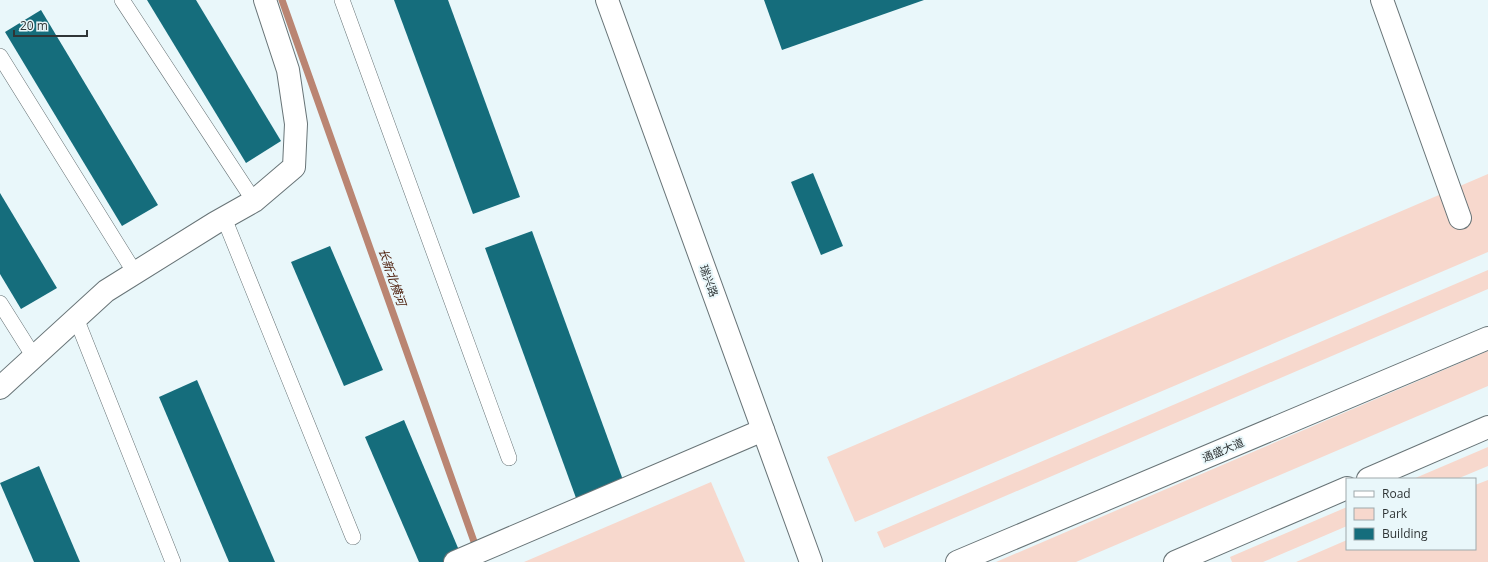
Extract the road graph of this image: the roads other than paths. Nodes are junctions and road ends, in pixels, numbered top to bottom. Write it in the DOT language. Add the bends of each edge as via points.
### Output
graph roads {
  1 [pos="122,0"];
  2 [pos="264,0"];
  3 [pos="342,0"];
  4 [pos="607,0"];
  5 [pos="1382,0"];
  6 [pos="0,56"];
  7 [pos="254,201"];
  8 [pos="224,218"];
  9 [pos="1460,218"];
  10 [pos="135,273"];
  11 [pos="0,303"];
  12 [pos="76,318"];
  13 [pos="1488,338"];
  14 [pos="34,357"];
  15 [pos="0,388"];
  16 [pos="1488,427"];
  17 [pos="763,430"];
  18 [pos="509,458"];
  19 [pos="1370,478"];
  20 [pos="1346,488"];
  21 [pos="353,537"];
  22 [pos="173,562"];
  23 [pos="455,562"];
  24 [pos="811,562"];
  25 [pos="957,562"];
  26 [pos="1175,562"];
  1 -- 7 [label="lane"];
  2 -- 7 [label="street" via="288,70 296,124 294,167"];
  3 -- 18 [label="lane"];
  4 -- 17 [label="street, 瑞兴路"];
  5 -- 9 [label="street"];
  6 -- 10 [label="lane"];
  7 -- 8 [label="street"];
  8 -- 10 [label="street"];
  8 -- 21 [label="lane"];
  10 -- 12 [label="street" via="106,291"];
  11 -- 14 [label="lane"];
  12 -- 14 [label="street"];
  12 -- 22 [label="lane"];
  13 -- 25 [label="street, 通盛大道"];
  14 -- 15 [label="street"];
  16 -- 19 [label="street"];
  17 -- 23 [label="street"];
  17 -- 24 [label="street, 瑞兴路"];
  20 -- 26 [label="street"];
}
